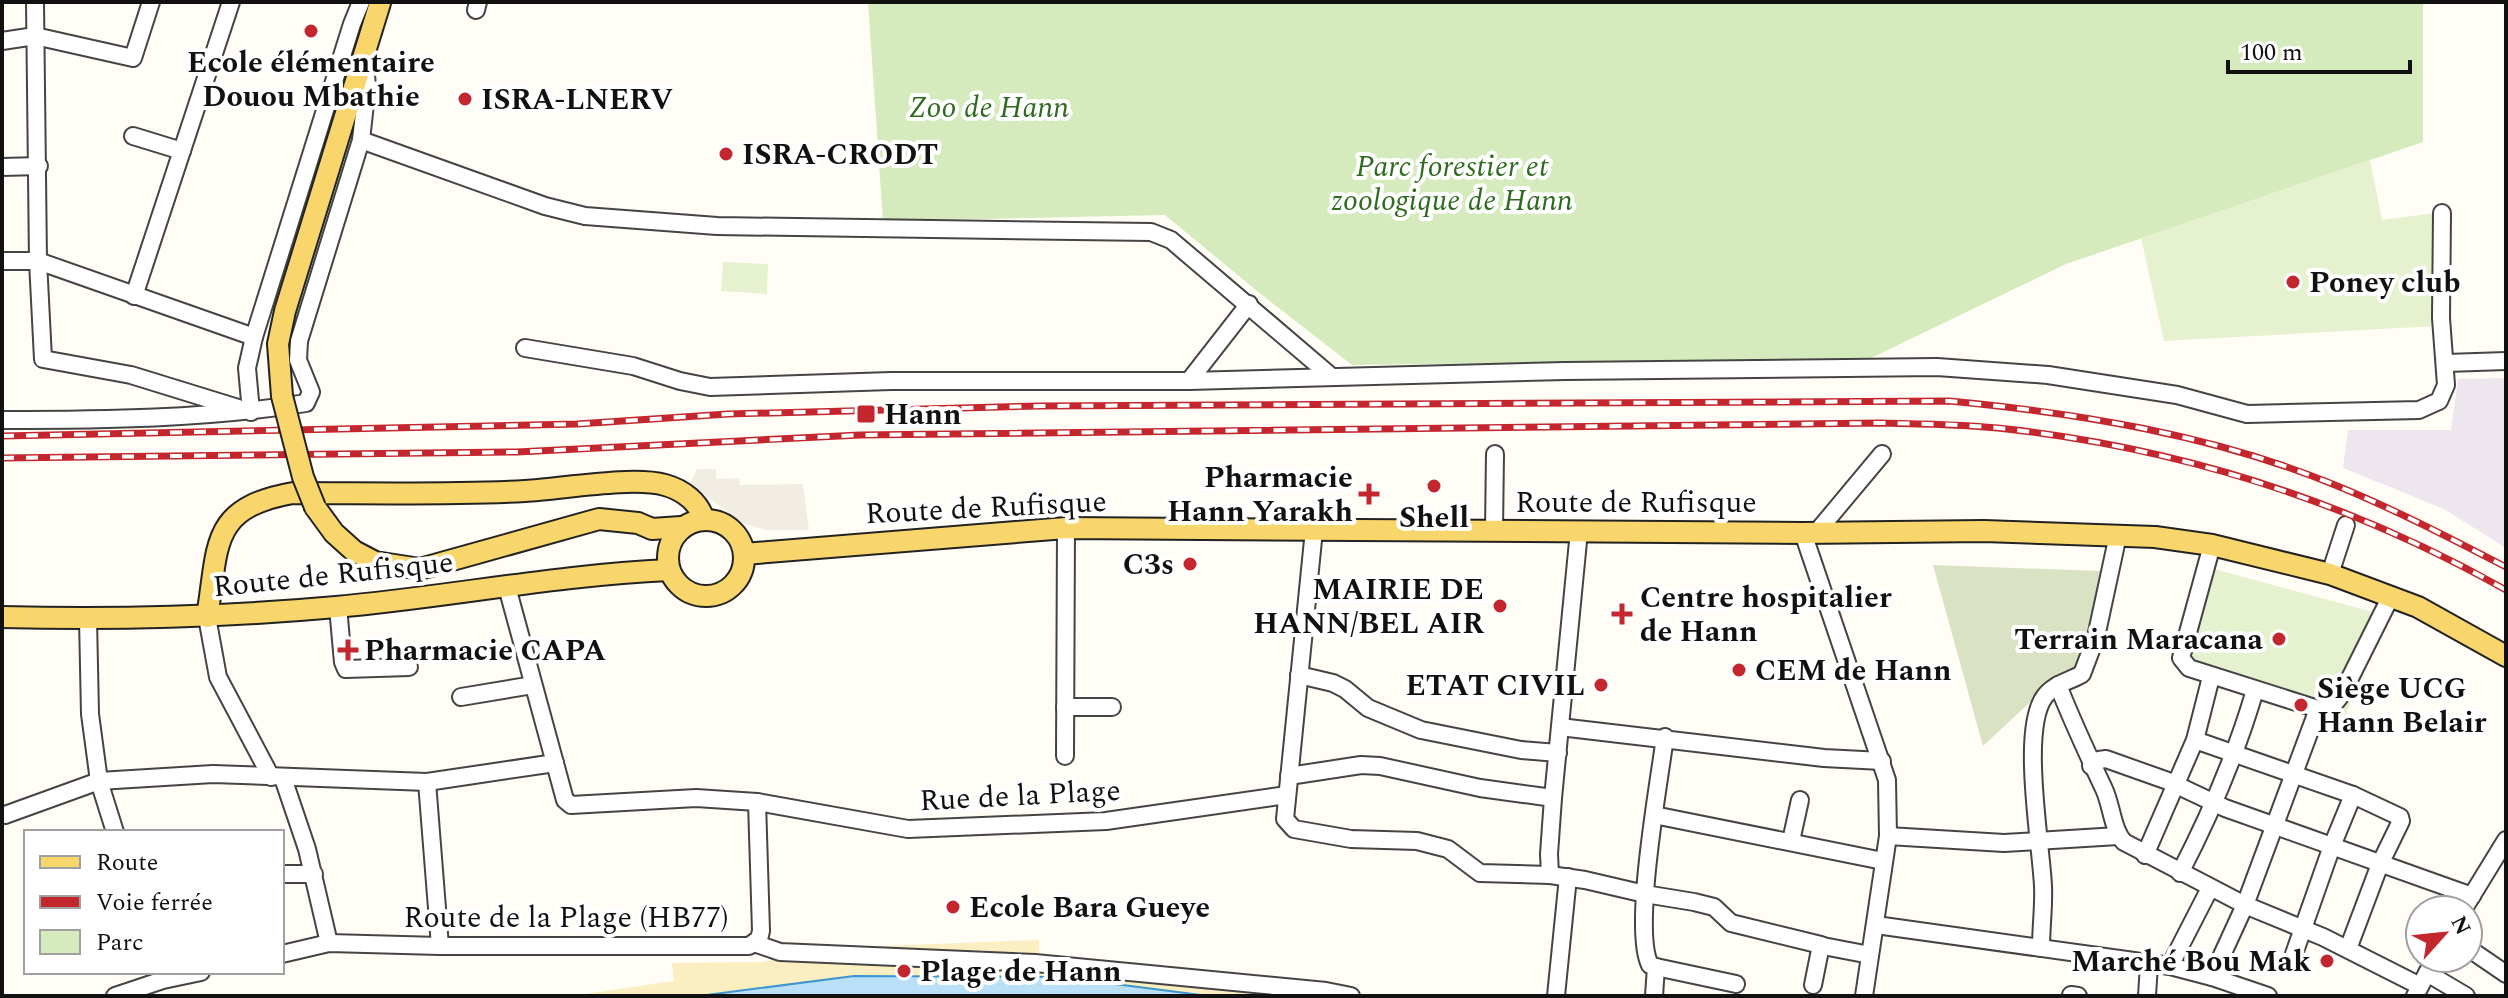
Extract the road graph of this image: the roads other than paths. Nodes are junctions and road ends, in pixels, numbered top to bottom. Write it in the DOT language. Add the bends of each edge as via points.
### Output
graph roads {
  1 [pos="35,2"];
  2 [pos="151,2"];
  3 [pos="231,2"];
  4 [pos="378,2"];
  5 [pos="361,28"];
  6 [pos="35,36"];
  7 [pos="2,41"];
  8 [pos="357,71"];
  9 [pos="133,136"];
  10 [pos="361,140"];
  11 [pos="182,151"];
  12 [pos="39,166"];
  13 [pos="2,167"];
  14 [pos="2442,213"];
  15 [pos="2,261"];
  16 [pos="38,261"];
  17 [pos="134,296"];
  18 [pos="1249,304"];
  19 [pos="254,337"];
  20 [pos="525,348"];
  21 [pos="2506,361"];
  22 [pos="2446,363"];
  23 [pos="1332,377"];
  24 [pos="1189,381"];
  25 [pos="251,412"];
  26 [pos="2,420"];
  27 [pos="1495,454"];
  28 [pos="1882,454"];
  29 [pos="704,520"];
  30 [pos="2346,525"];
  31 [pos="681,527"];
  32 [pos="1066,528"];
  33 [pos="652,529"];
  34 [pos="1314,530"];
  35 [pos="1494,530"];
  36 [pos="1579,531"];
  37 [pos="1809,533"];
  38 [pos="2118,535"];
  39 [pos="2212,545"];
  40 [pos="744,554"];
  41 [pos="668,560"];
  42 [pos="2330,574"];
  43 [pos="507,587"];
  44 [pos="2391,596"];
  45 [pos="338,607"];
  46 [pos="2,617"];
  47 [pos="207,617"];
  48 [pos="88,619"];
  49 [pos="2506,656"];
  50 [pos="409,667"];
  51 [pos="1299,675"];
  52 [pos="2211,677"];
  53 [pos="533,685"];
  54 [pos="2058,685"];
  55 [pos="2255,690"];
  56 [pos="461,697"];
  57 [pos="1065,707"];
  58 [pos="1112,707"];
  59 [pos="2318,709"];
  60 [pos="1560,727"];
  61 [pos="1665,737"];
  62 [pos="2195,740"];
  63 [pos="1558,753"];
  64 [pos="2236,753"];
  65 [pos="1065,756"];
  66 [pos="1882,761"];
  67 [pos="555,763"];
  68 [pos="2091,766"];
  69 [pos="2294,774"];
  70 [pos="1289,776"];
  71 [pos="277,777"];
  72 [pos="99,781"];
  73 [pos="427,782"];
  74 [pos="2175,785"];
  75 [pos="1287,795"];
  76 [pos="2353,795"];
  77 [pos="1553,798"];
  78 [pos="1800,800"];
  79 [pos="757,802"];
  80 [pos="2213,802"];
  81 [pos="5,815"];
  82 [pos="1654,815"];
  83 [pos="2273,824"];
  84 [pos="114,830"];
  85 [pos="1888,836"];
  86 [pos="2118,836"];
  87 [pos="2506,840"];
  88 [pos="1791,841"];
  89 [pos="2040,843"];
  90 [pos="2332,846"];
  91 [pos="2145,855"];
  92 [pos="1883,861"];
  93 [pos="2380,864"];
  94 [pos="2180,873"];
  95 [pos="284,874"];
  96 [pos="314,874"];
  97 [pos="1559,876"];
  98 [pos="2210,888"];
  99 [pos="1645,894"];
  100 [pos="2448,894"];
  101 [pos="2473,894"];
  102 [pos="2245,905"];
  103 [pos="1876,925"];
  104 [pos="2303,929"];
  105 [pos="329,943"];
  106 [pos="754,943"];
  107 [pos="440,946"];
  108 [pos="1823,946"];
  109 [pos="2041,948"];
  110 [pos="2348,949"];
  111 [pos="284,954"];
  112 [pos="2294,954"];
  113 [pos="1870,955"];
  114 [pos="2484,959"];
  115 [pos="2149,964"];
  116 [pos="2170,966"];
  117 [pos="1656,967"];
  118 [pos="2506,974"];
  119 [pos="162,976"];
  120 [pos="2212,977"];
  121 [pos="2423,983"];
  122 [pos="1736,984"];
  123 [pos="1813,985"];
  124 [pos="2071,995"];
  125 [pos="115,996"];
  126 [pos="1351,996"];
  127 [pos="1556,996"];
  128 [pos="1654,996"];
  129 [pos="1864,996"];
  130 [pos="2078,996"];
  131 [pos="2147,996"];
  132 [pos="2268,996"];
  133 [pos="2466,996"];
  1 -- 6 [label="street"];
  2 -- 6 [label="street" via="133,58"];
  3 -- 11 [label="street"];
  4 -- 5 [label="main road"];
  5 -- 8 [label="main road"];
  5 -- 19 [label="street"];
  6 -- 7 [label="street"];
  6 -- 12 [label="street"];
  8 -- 10 [label="street" via="366,75 367,86"];
  8 -- 33 [label="main road, bridge" via="278,344 282,396 315,507 354,551 375,562 420,569 599,519"];
  9 -- 11 [label="street"];
  10 -- 18 [label="street" via="585,216 717,226 1151,232 1171,240"];
  10 -- 25 [label="street" via="299,341 298,360 310,398"];
  11 -- 17 [label="street"];
  12 -- 13 [label="street"];
  12 -- 16 [label="street"];
  14 -- 22 [label="street"];
  15 -- 16 [label="street"];
  16 -- 17 [label="street"];
  16 -- 25 [label="street" via="43,359 131,375"];
  17 -- 19 [label="street"];
  18 -- 23 [label="street"];
  18 -- 24 [label="street"];
  19 -- 25 [label="street" via="247,368"];
  20 -- 24 [label="street" via="633,366 710,387"];
  21 -- 22 [label="street"];
  22 -- 23 [label="street" via="2444,395 2419,410 2247,414 2177,395 2048,375 1937,367"];
  23 -- 24 [label="street"];
  25 -- 26 [label="street"];
  27 -- 35 [label="street"];
  28 -- 37 [label="street"];
  29 -- 31 [label="main road"];
  29 -- 40 [label="main road" via="726,525"];
  29 -- 47 [label="main road" via="686,494 645,482 524,491 293,493 247,506 231,520 220,539"];
  30 -- 42 [label="street"];
  31 -- 33 [label="main road"];
  31 -- 41 [label="main road"];
  32 -- 34 [label="main road, Route de Rufisque"];
  32 -- 40 [label="main road, Route de Rufisque"];
  32 -- 57 [label="street"];
  33 -- 41 [label="main road"];
  34 -- 35 [label="main road, Route de Rufisque"];
  34 -- 51 [label="street"];
  35 -- 36 [label="main road, Route de Rufisque"];
  36 -- 37 [label="main road, Route de Rufisque"];
  36 -- 60 [label="street"];
  37 -- 38 [label="main road, Route de Rufisque"];
  37 -- 66 [label="street"];
  38 -- 39 [label="main road, Route de Rufisque"];
  38 -- 54 [label="street" via="2096,637 2082,674"];
  39 -- 42 [label="main road, Route de Rufisque"];
  39 -- 52 [label="street" via="2181,658 2189,668"];
  40 -- 41 [label="main road" via="739,578 720,594 684,590"];
  41 -- 43 [label="main road, Route de Rufisque"];
  42 -- 44 [label="main road, Route de Rufisque"];
  43 -- 45 [label="main road, Route de Rufisque"];
  43 -- 53 [label="street"];
  44 -- 49 [label="main road, Route de Rufisque"];
  44 -- 59 [label="street" via="2342,694 2334,704"];
  45 -- 47 [label="main road, Route de Rufisque"];
  45 -- 50 [label="street" via="346,669"];
  46 -- 48 [label="main road, Route de Rufisque"];
  47 -- 48 [label="main road, Route de Rufisque"];
  47 -- 71 [label="street" via="218,677"];
  48 -- 72 [label="street" via="90,714"];
  51 -- 63 [label="street" via="1333,683 1368,708 1421,730"];
  51 -- 70 [label="street"];
  52 -- 55 [label="street"];
  52 -- 62 [label="street"];
  53 -- 56 [label="street"];
  53 -- 67 [label="street"];
  54 -- 68 [label="street"];
  54 -- 89 [label="street" via="2044,697 2033,740"];
  55 -- 59 [label="street"];
  55 -- 64 [label="street"];
  57 -- 58 [label="street"];
  57 -- 65 [label="street"];
  59 -- 69 [label="street"];
  60 -- 61 [label="street"];
  60 -- 63 [label="street"];
  61 -- 66 [label="street"];
  61 -- 82 [label="street"];
  62 -- 64 [label="street"];
  62 -- 74 [label="street"];
  63 -- 77 [label="street"];
  64 -- 69 [label="street"];
  64 -- 80 [label="street"];
  66 -- 85 [label="street"];
  67 -- 73 [label="street"];
  67 -- 79 [label="street, Rue de la Plage" via="571,805 632,799"];
  68 -- 74 [label="street" via="2106,759"];
  68 -- 86 [label="street" via="2105,790"];
  69 -- 76 [label="street"];
  69 -- 83 [label="street"];
  70 -- 75 [label="street"];
  70 -- 77 [label="street" via="1370,765"];
  71 -- 72 [label="street" via="213,774"];
  71 -- 73 [label="street"];
  71 -- 96 [label="street"];
  72 -- 81 [label="street"];
  72 -- 84 [label="street"];
  73 -- 107 [label="street"];
  74 -- 80 [label="street"];
  74 -- 91 [label="street"];
  75 -- 79 [label="street, Rue de la Plage" via="1106,821 908,829"];
  75 -- 97 [label="street" via="1285,819 1294,829 1351,839 1417,841 1448,849 1480,873"];
  76 -- 90 [label="street"];
  76 -- 93 [label="street" via="2400,817"];
  77 -- 97 [label="street" via="1549,854"];
  78 -- 88 [label="street"];
  79 -- 106 [label="street, Route de la Plage (HB77)" via="761,931"];
  80 -- 83 [label="street"];
  80 -- 94 [label="street"];
  82 -- 88 [label="street"];
  82 -- 99 [label="street"];
  83 -- 90 [label="street"];
  83 -- 102 [label="street"];
  85 -- 89 [label="street"];
  85 -- 92 [label="street"];
  86 -- 89 [label="street"];
  86 -- 91 [label="street"];
  87 -- 101 [label="street"];
  88 -- 92 [label="street"];
  89 -- 109 [label="street"];
  90 -- 93 [label="street"];
  90 -- 104 [label="street"];
  91 -- 94 [label="street"];
  92 -- 103 [label="street"];
  93 -- 100 [label="street"];
  93 -- 110 [label="street"];
  94 -- 98 [label="street"];
  95 -- 96 [label="street"];
  96 -- 105 [label="street"];
  97 -- 99 [label="street"];
  97 -- 127 [label="street"];
  98 -- 102 [label="street"];
  98 -- 116 [label="street"];
  99 -- 108 [label="street" via="1708,905 1731,923"];
  99 -- 117 [label="street" via="1647,959"];
  102 -- 104 [label="street"];
  102 -- 120 [label="street"];
  103 -- 109 [label="street"];
  103 -- 113 [label="street"];
  104 -- 110 [label="street"];
  104 -- 112 [label="street"];
  105 -- 107 [label="street, Route de la Plage (HB77)"];
  105 -- 111 [label="street, Route de la Plage (HB77)"];
  106 -- 107 [label="street, Route de la Plage (HB77)"];
  106 -- 126 [label="street" via="780,952 1035,963"];
  108 -- 113 [label="street"];
  108 -- 123 [label="street"];
  109 -- 115 [label="street"];
  110 -- 121 [label="street"];
  113 -- 129 [label="street"];
  114 -- 118 [label="street"];
  115 -- 116 [label="street"];
  115 -- 131 [label="street"];
  116 -- 120 [label="street"];
  117 -- 122 [label="street"];
  117 -- 128 [label="street"];
  119 -- 125 [label="street"];
  120 -- 132 [label="street"];
  121 -- 133 [label="street"];
  124 -- 130 [label="street"];
}
